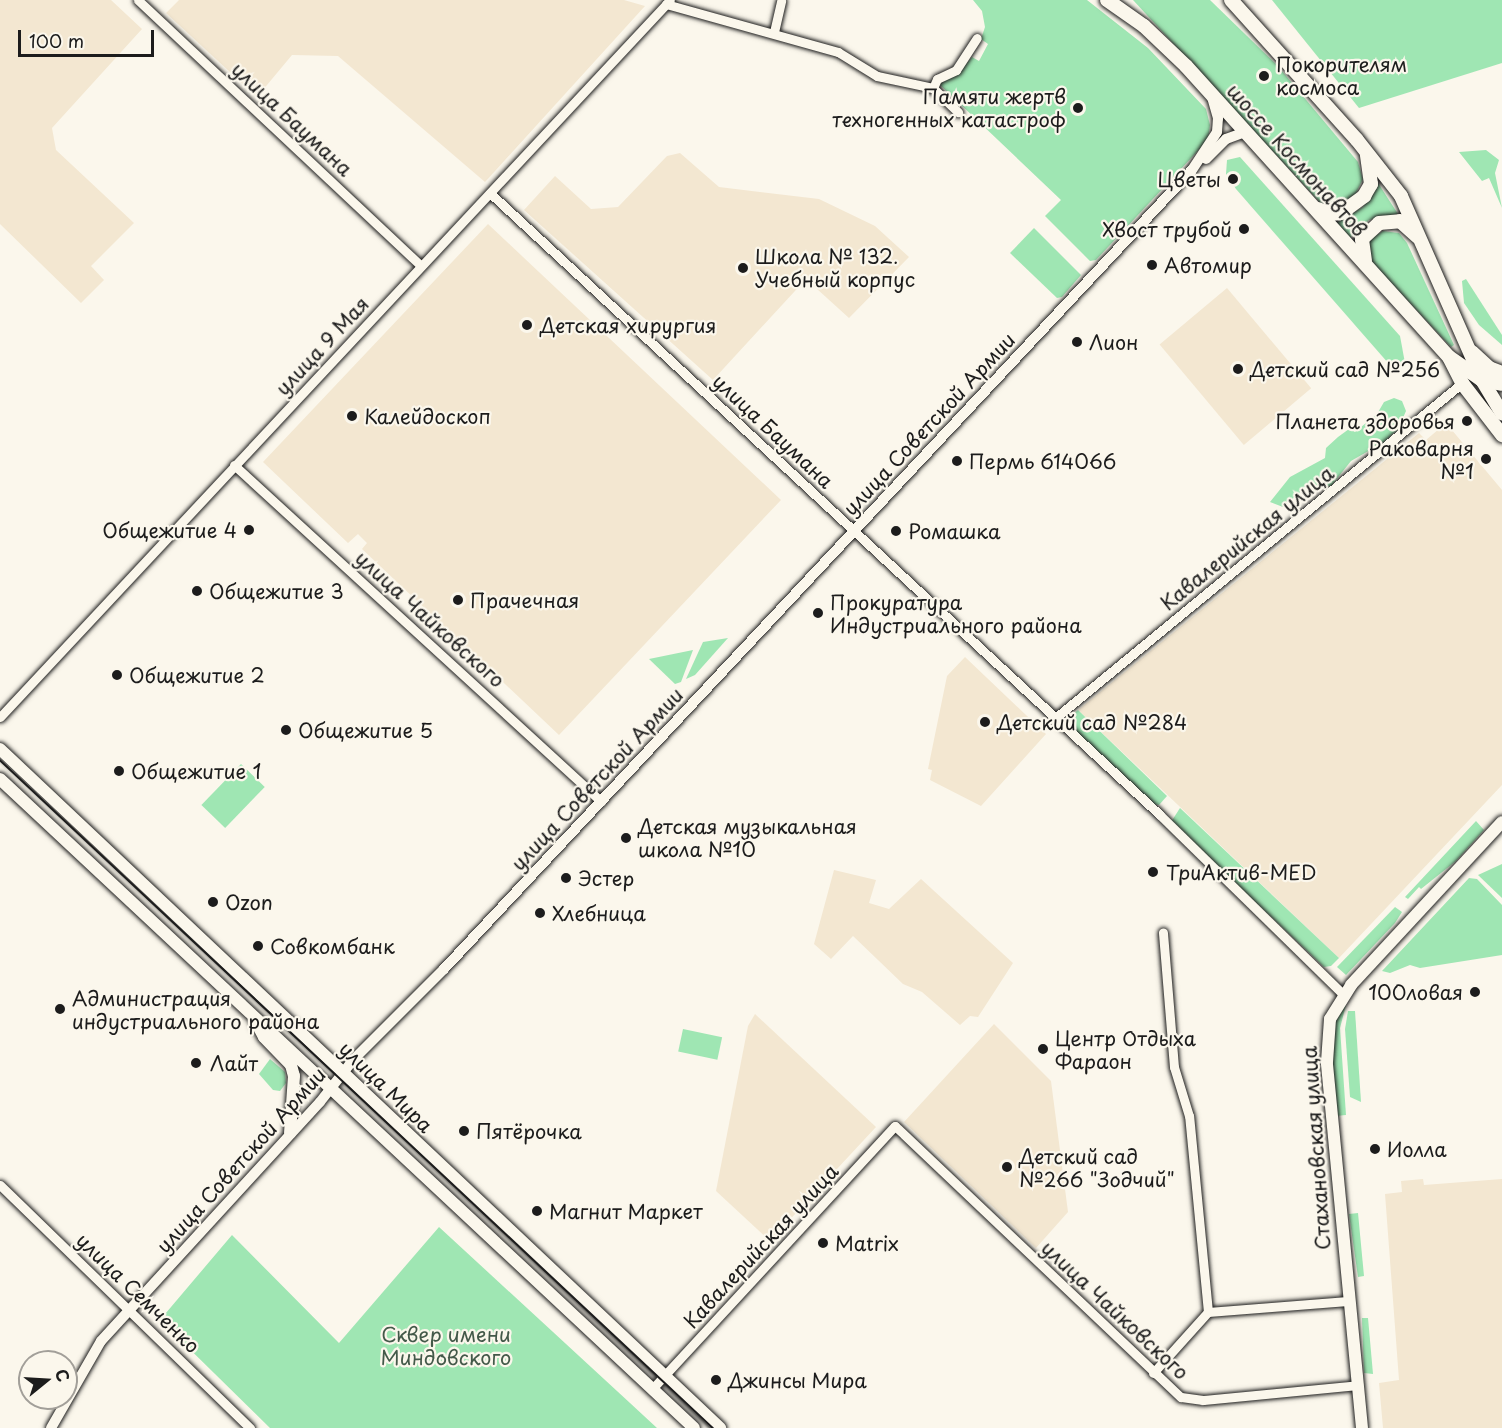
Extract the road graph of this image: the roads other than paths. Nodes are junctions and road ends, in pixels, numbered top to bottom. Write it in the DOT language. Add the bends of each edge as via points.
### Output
graph roads {
  1 [pos="138,0"];
  2 [pos="1107,0"];
  3 [pos="781,1"];
  4 [pos="668,2"];
  5 [pos="1235,2"];
  6 [pos="774,32"];
  7 [pos="977,38"];
  8 [pos="933,88"];
  9 [pos="1211,94"];
  10 [pos="958,112"];
  11 [pos="1245,132"];
  12 [pos="1367,153"];
  13 [pos="1192,170"];
  14 [pos="490,193"];
  15 [pos="1316,208"];
  16 [pos="1425,245"];
  17 [pos="421,266"];
  18 [pos="1366,266"];
  19 [pos="1467,348"];
  20 [pos="1449,357"];
  21 [pos="1502,373"];
  22 [pos="1482,380"];
  23 [pos="1462,383"];
  24 [pos="1502,384"];
  25 [pos="1502,413"];
  26 [pos="1502,435"];
  27 [pos="234,465"];
  28 [pos="853,531"];
  29 [pos="0,717"];
  30 [pos="1054,719"];
  31 [pos="0,749"];
  32 [pos="0,779"];
  33 [pos="601,801"];
  34 [pos="1502,822"];
  35 [pos="1163,932"];
  36 [pos="1343,994"];
  37 [pos="253,1016"];
  38 [pos="342,1074"];
  39 [pos="331,1089"];
  40 [pos="895,1126"];
  41 [pos="290,1133"];
  42 [pos="0,1185"];
  43 [pos="1348,1300"];
  44 [pos="130,1309"];
  45 [pos="1208,1312"];
  46 [pos="1153,1372"];
  47 [pos="664,1376"];
  48 [pos="1358,1385"];
  49 [pos="652,1389"];
  50 [pos="51,1428"];
  51 [pos="250,1428"];
  52 [pos="694,1428"];
  53 [pos="720,1428"];
  54 [pos="1362,1428"];
  1 -- 17 [label="street, улица Баумана"];
  2 -- 9 [label="main road, шоссе Космонавтов" via="1144,26"];
  3 -- 6 [label="street"];
  4 -- 6 [label="street"];
  4 -- 14 [label="street, улица 9 Мая"];
  5 -- 12 [label="main road, шоссе Космонавтов"];
  6 -- 8 [label="street" via="838,52 877,76"];
  7 -- 8 [label="street" via="963,63 937,79"];
  8 -- 10 [label="street"];
  9 -- 11 [label="main road, шоссе Космонавтов"];
  9 -- 13 [label="street, улица Советской Армии" via="1218,118 1216,132"];
  11 -- 13 [label="street, улица Советской Армии" via="1226,139"];
  11 -- 15 [label="main road, шоссе Космонавтов"];
  12 -- 15 [label="main road" via="1371,184 1356,205 1331,214"];
  12 -- 16 [label="main road, шоссе Космонавтов" via="1401,196"];
  13 -- 28 [label="street, улица Советской Армии"];
  14 -- 17 [label="street, улица 9 Мая"];
  14 -- 28 [label="street, улица Баумана"];
  15 -- 18 [label="main road, шоссе Космонавтов"];
  16 -- 18 [label="main road" via="1400,222 1379,223 1362,239"];
  16 -- 19 [label="main road, шоссе Космонавтов"];
  17 -- 27 [label="street, улица 9 Мая"];
  18 -- 20 [label="main road, шоссе Космонавтов"];
  19 -- 21 [label="main road" via="1489,368"];
  19 -- 22 [label="main road, шоссе Космонавтов"];
  20 -- 22 [label="main road, шоссе Космонавтов"];
  20 -- 23 [label="main road, шоссе Космонавтов"];
  22 -- 24 [label="main road"];
  22 -- 25 [label="main road, шоссе Космонавтов"];
  23 -- 26 [label="main road, шоссе Космонавтов"];
  23 -- 30 [label="street, Кавалерийская улица"];
  27 -- 29 [label="street, улица 9 Мая"];
  27 -- 33 [label="street, улица Чайковского"];
  28 -- 30 [label="street, улица Баумана"];
  28 -- 33 [label="street, улица Советской Армии"];
  30 -- 36 [label="street, улица Баумана" via="1160,815"];
  31 -- 38 [label="main road, улица Мира"];
  32 -- 37 [label="main road, улица Мира"];
  33 -- 38 [label="street, улица Советской Армии"];
  34 -- 36 [label="main road, Стахановская улица"];
  35 -- 45 [label="street" via="1174,1067 1189,1116"];
  36 -- 43 [label="main road, Стахановская улица" via="1332,1013 1327,1040"];
  37 -- 39 [label="main road, улица Мира"];
  37 -- 41 [label="main road" via="264,1037 291,1065 294,1076"];
  38 -- 39 [label="street, улица Советской Армии"];
  38 -- 47 [label="main road, улица Мира"];
  39 -- 41 [label="street, улица Советской Армии"];
  39 -- 49 [label="main road, улица Мира"];
  40 -- 46 [label="street, улица Чайковского"];
  40 -- 47 [label="street, Кавалерийская улица"];
  41 -- 44 [label="street, улица Советской Армии"];
  42 -- 44 [label="street, улица Семченко"];
  43 -- 45 [label="street"];
  43 -- 48 [label="main road, Стахановская улица"];
  44 -- 50 [label="street, улица Советской Армии" via="101,1341"];
  44 -- 51 [label="street, улица Семченко"];
  45 -- 46 [label="street"];
  46 -- 48 [label="street, улица Чайковского" via="1181,1396 1198,1401"];
  47 -- 49 [label="street, Кавалерийская улица"];
  47 -- 53 [label="main road, улица Мира"];
  48 -- 54 [label="main road, Стахановская улица"];
  49 -- 52 [label="main road, улица Мира"];
}
